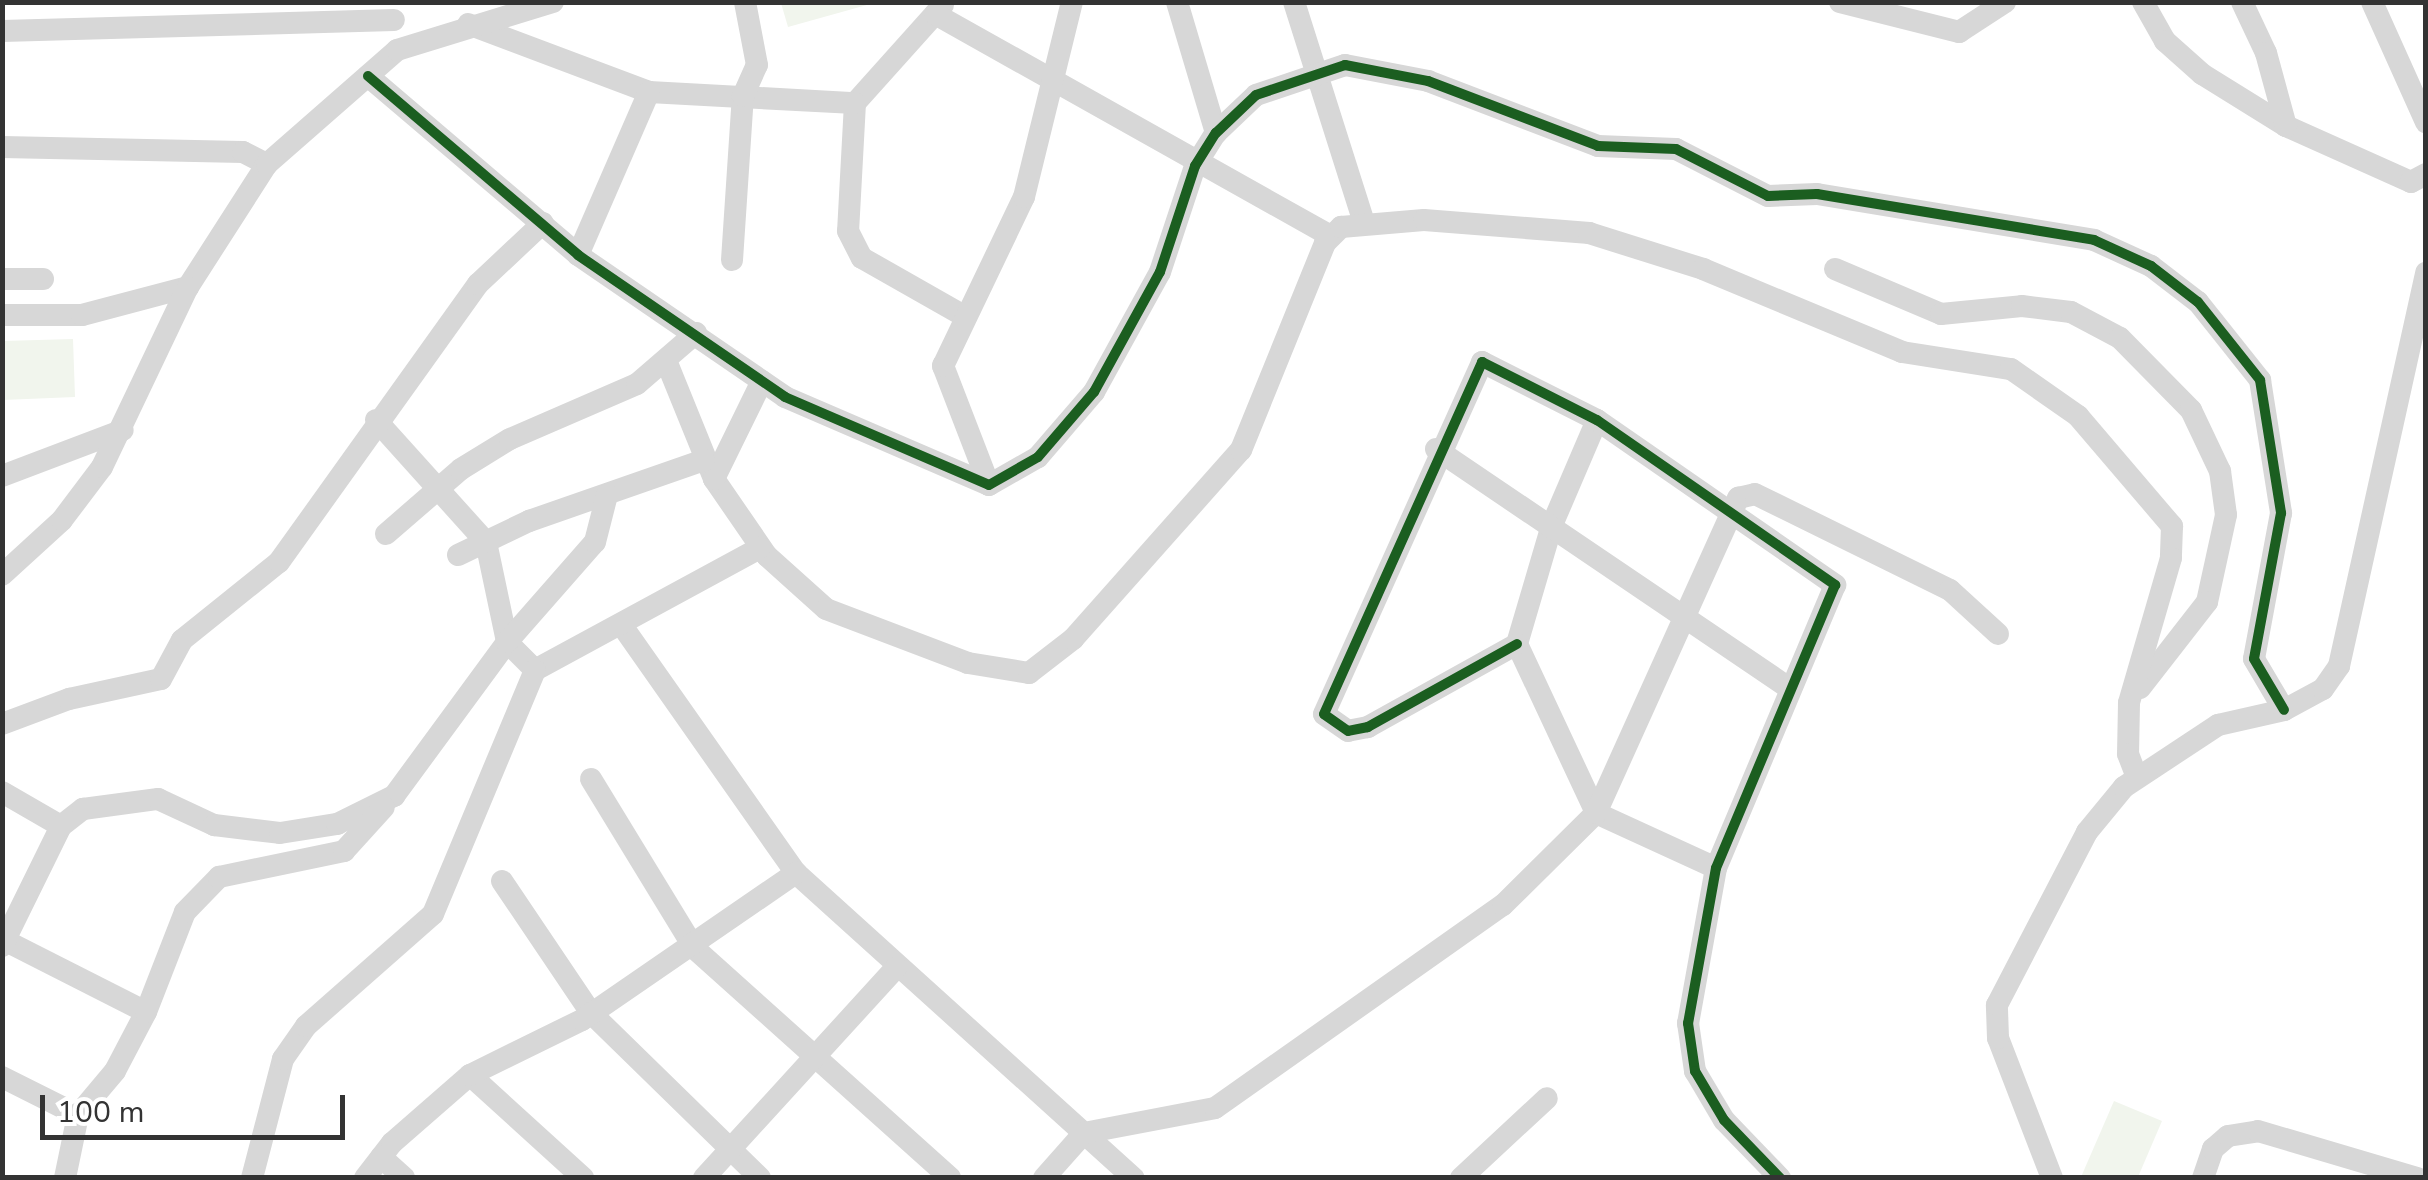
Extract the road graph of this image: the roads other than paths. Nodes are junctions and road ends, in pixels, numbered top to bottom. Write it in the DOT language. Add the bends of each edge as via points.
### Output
graph roads {
  1 [pos="553,2"];
  2 [pos="745,2"];
  3 [pos="1072,2"];
  4 [pos="1178,2"];
  5 [pos="1294,2"];
  6 [pos="1840,2"];
  7 [pos="2005,2"];
  8 [pos="2143,2"];
  9 [pos="2242,2"];
  10 [pos="2372,2"];
  11 [pos="940,8"];
  12 [pos="393,11"];
  13 [pos="468,24"];
  14 [pos="2,31"];
  15 [pos="397,50"];
  16 [pos="1314,72"];
  17 [pos="368,76"];
  18 [pos="1057,89"];
  19 [pos="649,92"];
  20 [pos="743,96"];
  21 [pos="854,104"];
  22 [pos="2426,122"];
  23 [pos="2286,126"];
  24 [pos="1216,133"];
  25 [pos="2,147"];
  26 [pos="267,164"];
  27 [pos="1195,166"];
  28 [pos="2426,174"];
  29 [pos="1364,222"];
  30 [pos="543,223"];
  31 [pos="1331,236"];
  32 [pos="578,255"];
  33 [pos="732,260"];
  34 [pos="1835,269"];
  35 [pos="2426,273"];
  36 [pos="2,279"];
  37 [pos="43,279"];
  38 [pos="188,288"];
  39 [pos="2,315"];
  40 [pos="964,316"];
  41 [pos="696,333"];
  42 [pos="667,364"];
  43 [pos="762,381"];
  44 [pos="376,420"];
  45 [pos="1597,420"];
  46 [pos="124,430"];
  47 [pos="1436,450"];
  48 [pos="709,470"];
  49 [pos="2,476"];
  50 [pos="989,485"];
  51 [pos="440,487"];
  52 [pos="608,496"];
  53 [pos="1727,514"];
  54 [pos="1552,525"];
  55 [pos="386,534"];
  56 [pos="486,542"];
  57 [pos="760,548"];
  58 [pos="458,556"];
  59 [pos="2,575"];
  60 [pos="1683,614"];
  61 [pos="623,628"];
  62 [pos="1998,634"];
  63 [pos="507,642"];
  64 [pos="1517,644"];
  65 [pos="535,670"];
  66 [pos="1788,687"];
  67 [pos="2129,703"];
  68 [pos="2284,710"];
  69 [pos="2,724"];
  70 [pos="2137,777"];
  71 [pos="591,779"];
  72 [pos="2,792"];
  73 [pos="394,796"];
  74 [pos="1596,813"];
  75 [pos="62,826"];
  76 [pos="1716,868"];
  77 [pos="796,873"];
  78 [pos="502,881"];
  79 [pos="4,942"];
  80 [pos="694,948"];
  81 [pos="896,968"];
  82 [pos="146,1012"];
  83 [pos="592,1014"];
  84 [pos="815,1056"];
  85 [pos="470,1075"];
  86 [pos="2,1078"];
  87 [pos="1547,1098"];
  88 [pos="78,1115"];
  89 [pos="1084,1133"];
  90 [pos="729,1150"];
  91 [pos="381,1157"];
  92 [pos="65,1178"];
  93 [pos="252,1178"];
  94 [pos="365,1178"];
  95 [pos="404,1178"];
  96 [pos="582,1178"];
  97 [pos="704,1178"];
  98 [pos="760,1178"];
  99 [pos="950,1178"];
  100 [pos="1044,1178"];
  101 [pos="1134,1178"];
  102 [pos="1462,1178"];
  103 [pos="1780,1178"];
  104 [pos="2052,1178"];
  105 [pos="2203,1178"];
  106 [pos="2417,1178"];
  1 -- 13 [label="street"];
  2 -- 20 [label="street" via="757,65"];
  3 -- 18 [label="street"];
  4 -- 24 [label="street"];
  5 -- 16 [label="street"];
  6 -- 7 [label="street" via="1959,32 1972,31"];
  8 -- 23 [label="street" via="2166,40 2202,74"];
  9 -- 23 [label="street" via="2266,53"];
  10 -- 22 [label="street"];
  11 -- 18 [label="street"];
  11 -- 21 [label="street"];
  12 -- 14 [label="street"];
  12 -- 15 [label="street"];
  13 -- 15 [label="street"];
  13 -- 19 [label="street"];
  15 -- 17 [label="street"];
  16 -- 24 [label="street" via="1256,95"];
  16 -- 29 [label="street"];
  16 -- 68 [label="street" via="1376,67 1598,146 1676,149 1768,196 1817,194 1885,210 2040,225 2151,266 2198,302 2260,380 2281,513 2254,659"];
  17 -- 26 [label="street"];
  17 -- 30 [label="street"];
  18 -- 27 [label="street"];
  18 -- 40 [label="street" via="1024,197"];
  19 -- 20 [label="street"];
  19 -- 32 [label="street"];
  20 -- 21 [label="street"];
  20 -- 33 [label="street"];
  21 -- 40 [label="street" via="852,248"];
  23 -- 28 [label="street" via="2411,182"];
  24 -- 27 [label="street"];
  25 -- 26 [label="street" via="243,152"];
  26 -- 38 [label="street"];
  27 -- 31 [label="street"];
  27 -- 50 [label="street" via="1160,272 1094,392 1038,457"];
  29 -- 31 [label="street"];
  29 -- 67 [label="street" via="1590,233 1703,269 1902,352 1998,364 2040,383 2172,526 2172,558"];
  30 -- 32 [label="street"];
  30 -- 44 [label="street" via="478,284"];
  31 -- 57 [label="street" via="1242,450 1195,510 1044,666 989,669 849,621"];
  32 -- 41 [label="street"];
  34 -- 67 [label="street" via="1941,314 2022,306 2071,312 2120,338 2192,410 2220,471 2226,515 2207,602"];
  35 -- 68 [label="street" via="2340,666 2323,689"];
  36 -- 37 [label="street"];
  38 -- 39 [label="street" via="82,316"];
  38 -- 46 [label="street"];
  40 -- 50 [label="street" via="943,366"];
  41 -- 42 [label="street"];
  41 -- 43 [label="street"];
  42 -- 48 [label="street"];
  42 -- 51 [label="street" via="510,439"];
  43 -- 48 [label="street"];
  43 -- 50 [label="street" via="856,432"];
  44 -- 51 [label="street"];
  44 -- 69 [label="street" via="280,562 193,629 161,679 68,699"];
  45 -- 47 [label="street" via="1482,362"];
  45 -- 53 [label="street"];
  45 -- 54 [label="street"];
  46 -- 49 [label="street"];
  46 -- 59 [label="street" via="62,520"];
  47 -- 54 [label="street"];
  47 -- 64 [label="street" via="1324,714 1330,726 1368,727"];
  48 -- 52 [label="street"];
  48 -- 57 [label="street"];
  51 -- 55 [label="street"];
  51 -- 56 [label="street"];
  52 -- 56 [label="street"];
  52 -- 63 [label="street" via="595,542"];
  53 -- 60 [label="street"];
  53 -- 62 [label="street" via="1738,498 1771,501 1950,590"];
  53 -- 66 [label="street" via="1835,585"];
  54 -- 60 [label="street"];
  54 -- 64 [label="street"];
  56 -- 58 [label="street"];
  56 -- 63 [label="street"];
  57 -- 61 [label="street"];
  60 -- 66 [label="street"];
  60 -- 74 [label="street"];
  61 -- 65 [label="street"];
  61 -- 77 [label="street"];
  63 -- 65 [label="street"];
  63 -- 73 [label="street"];
  64 -- 74 [label="street"];
  65 -- 93 [label="street" via="433,914 306,1026 283,1059"];
  66 -- 76 [label="street"];
  67 -- 70 [label="street" via="2128,754"];
  68 -- 70 [label="street" via="2218,724"];
  70 -- 104 [label="street" via="2087,832 1998,1005 1998,1038"];
  71 -- 80 [label="street"];
  72 -- 75 [label="street"];
  73 -- 75 [label="street" via="337,824 280,833 214,825 158,799 83,810"];
  73 -- 82 [label="street" via="344,850 220,877 184,912"];
  74 -- 76 [label="street"];
  74 -- 89 [label="street" via="1503,906 1215,1108"];
  75 -- 79 [label="street"];
  76 -- 103 [label="street" via="1688,1023 1695,1071 1724,1120"];
  77 -- 80 [label="street"];
  77 -- 81 [label="street"];
  78 -- 83 [label="street"];
  79 -- 82 [label="street"];
  80 -- 83 [label="street"];
  80 -- 84 [label="street"];
  81 -- 84 [label="street"];
  81 -- 89 [label="street"];
  82 -- 88 [label="street" via="115,1071"];
  83 -- 85 [label="street"];
  83 -- 90 [label="street"];
  84 -- 90 [label="street"];
  84 -- 99 [label="street"];
  85 -- 91 [label="street"];
  85 -- 96 [label="street"];
  86 -- 88 [label="street"];
  87 -- 102 [label="street"];
  88 -- 92 [label="street"];
  89 -- 100 [label="street"];
  89 -- 101 [label="street"];
  90 -- 97 [label="street"];
  90 -- 98 [label="street"];
  91 -- 94 [label="street"];
  91 -- 95 [label="street"];
  105 -- 106 [label="street" via="2220,1142 2258,1131"];
}
